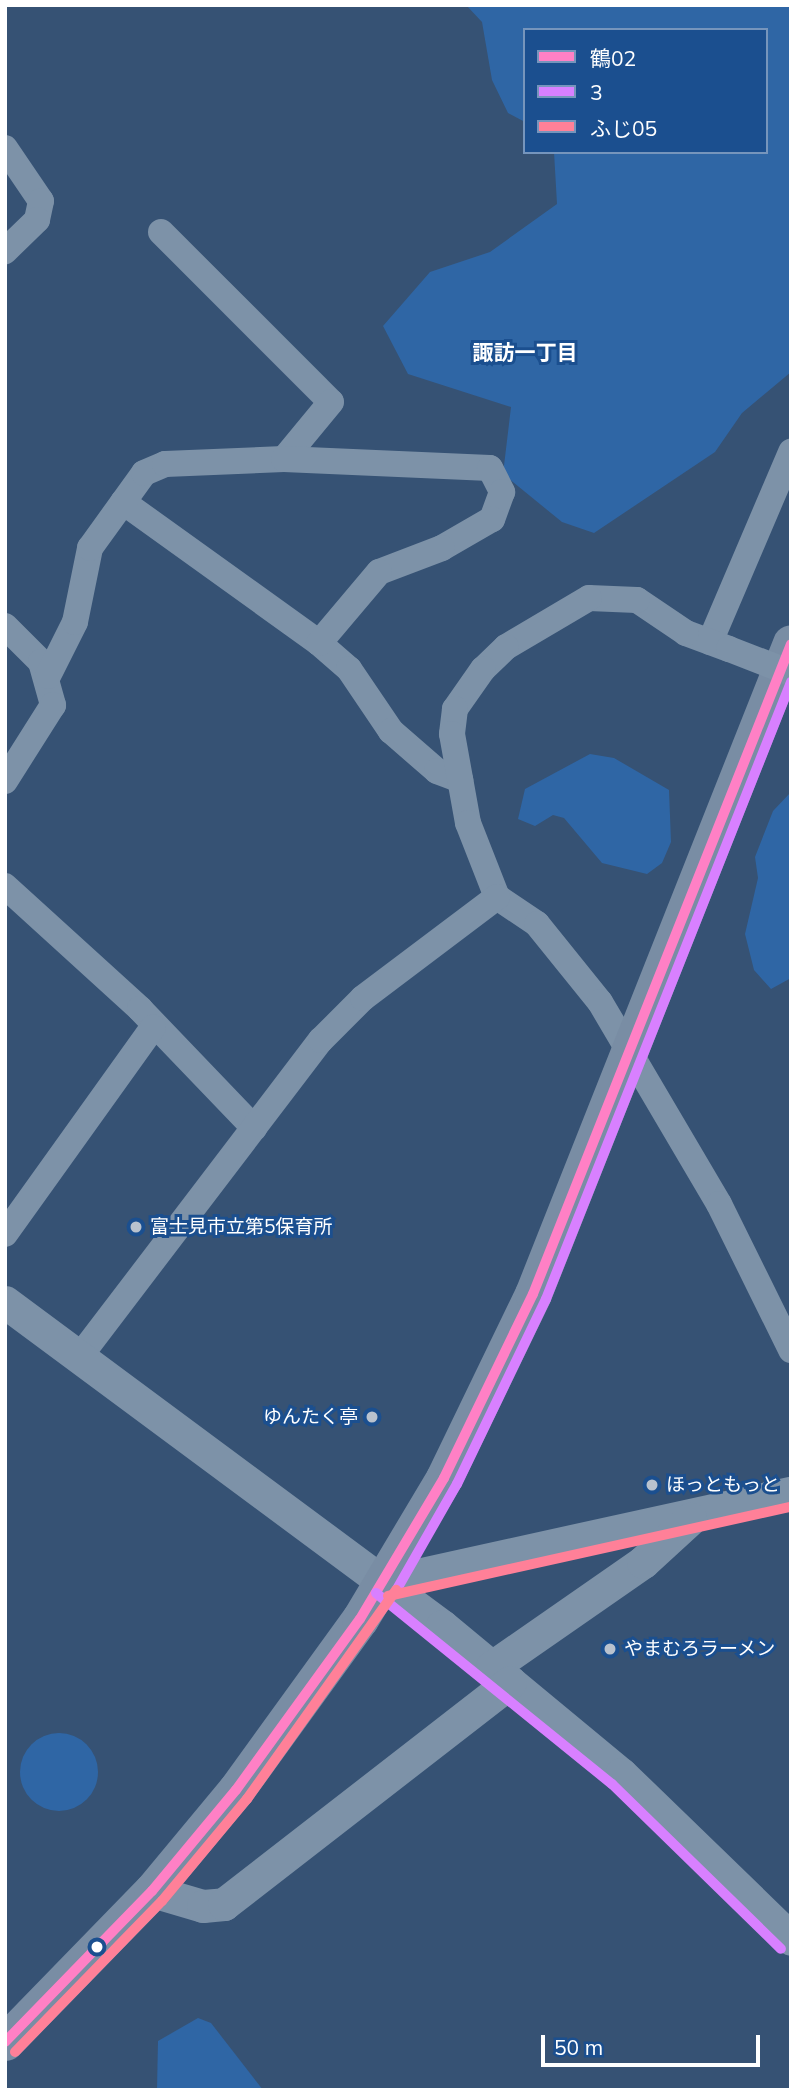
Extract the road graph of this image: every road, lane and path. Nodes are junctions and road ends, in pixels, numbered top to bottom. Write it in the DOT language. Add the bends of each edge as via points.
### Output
graph roads {
  1 [pos="5,148"];
  2 [pos="161,232"];
  3 [pos="5,251"];
  4 [pos="791,452"];
  5 [pos="284,459"];
  6 [pos="123,502"];
  7 [pos="5,626"];
  8 [pos="320,643"];
  9 [pos="791,643"];
  10 [pos="719,646"];
  11 [pos="791,673"];
  12 [pos="48,676"];
  13 [pos="460,780"];
  14 [pos="5,781"];
  15 [pos="497,897"];
  16 [pos="10,901"];
  17 [pos="153,1027"];
  18 [pos="631,1057"];
  19 [pos="254,1128"];
  20 [pos="5,1234"];
  21 [pos="5,1302"];
  22 [pos="791,1350"];
  23 [pos="80,1356"];
  24 [pos="791,1493"];
  25 [pos="690,1519"];
  26 [pos="385,1582"];
  27 [pos="501,1674"];
  28 [pos="152,1891"];
  29 [pos="785,1923"];
  30 [pos="5,2042"];
  1 -- 3 [label="street" via="41,201 37,220"];
  2 -- 5 [label="street" via="331,402"];
  4 -- 10 [label="street"];
  5 -- 6 [label="street" via="165,464 144,473"];
  5 -- 8 [label="street" via="490,468 502,492 492,519 442,548 379,572"];
  6 -- 8 [label="street"];
  6 -- 12 [label="street" via="90,548 75,622"];
  7 -- 12 [label="street"];
  8 -- 13 [label="street" via="355,677 391,731 437,771"];
  9 -- 18 [label="main road"];
  10 -- 11 [label="street, bridge"];
  10 -- 13 [label="street" via="624,596 573,605 506,647 464,692 452,734"];
  12 -- 14 [label="street" via="51,712"];
  13 -- 15 [label="street"];
  15 -- 18 [label="street" via="537,925 566,956"];
  15 -- 19 [label="street" via="363,998 321,1040"];
  16 -- 17 [label="street"];
  17 -- 19 [label="street"];
  17 -- 20 [label="street"];
  18 -- 22 [label="street" via="719,1204"];
  18 -- 26 [label="main road" via="488,1392"];
  19 -- 23 [label="street"];
  21 -- 23 [label="street"];
  23 -- 26 [label="street"];
  24 -- 25 [label="street"];
  25 -- 26 [label="street"];
  25 -- 27 [label="street"];
  26 -- 27 [label="street"];
  26 -- 28 [label="main road" via="295,1713"];
  27 -- 28 [label="street" via="224,1905 202,1906"];
  27 -- 29 [label="street" via="621,1774"];
  28 -- 30 [label="main road"];
}
